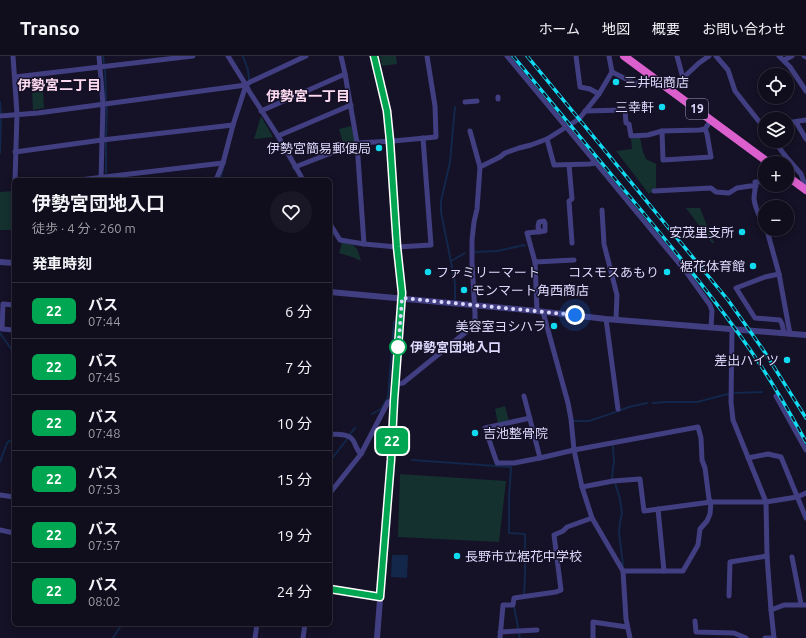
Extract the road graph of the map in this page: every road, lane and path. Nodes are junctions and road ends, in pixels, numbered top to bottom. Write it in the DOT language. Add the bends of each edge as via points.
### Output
graph roads {
  1 [pos="13,56"];
  2 [pos="100,56"];
  3 [pos="193,56"];
  4 [pos="228,56"];
  5 [pos="306,56"];
  6 [pos="340,56"];
  7 [pos="374,56"];
  8 [pos="427,56"];
  9 [pos="507,56"];
  10 [pos="576,56"];
  11 [pos="609,56"];
  12 [pos="624,56"];
  13 [pos="677,56"];
  14 [pos="709,56"];
  15 [pos="716,56"];
  16 [pos="779,56"];
  17 [pos="792,56"];
  18 [pos="784,60"];
  19 [pos="100,68"];
  20 [pos="612,72"];
  21 [pos="345,74"];
  22 [pos="15,77"];
  23 [pos="683,78"];
  24 [pos="246,85"];
  25 [pos="663,85"];
  26 [pos="806,91"];
  27 [pos="599,94"];
  28 [pos="477,101"];
  29 [pos="465,102"];
  30 [pos="103,104"];
  31 [pos="351,105"];
  32 [pos="261,111"];
  33 [pos="585,111"];
  34 [pos="17,114"];
  35 [pos="0,116"];
  36 [pos="711,120"];
  37 [pos="758,120"];
  38 [pos="806,120"];
  39 [pos="796,122"];
  40 [pos="233,125"];
  41 [pos="566,127"];
  42 [pos="705,129"];
  43 [pos="470,131"];
  44 [pos="662,131"];
  45 [pos="278,136"];
  46 [pos="423,138"];
  47 [pos="806,139"];
  48 [pos="102,140"];
  49 [pos="547,140"];
  50 [pos="390,141"];
  51 [pos="357,143"];
  52 [pos="779,148"];
  53 [pos="15,152"];
  54 [pos="760,156"];
  55 [pos="596,163"];
  56 [pos="222,164"];
  57 [pos="569,165"];
  58 [pos="296,167"];
  59 [pos="480,167"];
  60 [pos="15,178"];
  61 [pos="101,178"];
  62 [pos="109,178"];
  63 [pos="217,178"];
  64 [pos="302,178"];
  65 [pos="794,181"];
  66 [pos="758,182"];
  67 [pos="756,186"];
  68 [pos="806,189"];
  69 [pos="654,191"];
  70 [pos="602,210"];
  71 [pos="758,214"];
  72 [pos="332,227"];
  73 [pos="540,232"];
  74 [pos="769,236"];
  75 [pos="572,243"];
  76 [pos="364,244"];
  77 [pos="397,247"];
  78 [pos="574,260"];
  79 [pos="0,262"];
  80 [pos="535,262"];
  81 [pos="12,264"];
  82 [pos="779,274"];
  83 [pos="332,292"];
  84 [pos="402,298"];
  85 [pos="12,305"];
  86 [pos="475,305"];
  87 [pos="540,312"];
  88 [pos="606,319"];
  89 [pos="616,319"];
  90 [pos="711,327"];
  91 [pos="732,329"];
  92 [pos="12,330"];
  93 [pos="787,334"];
  94 [pos="806,335"];
  95 [pos="395,384"];
  96 [pos="524,396"];
  97 [pos="776,396"];
  98 [pos="394,401"];
  99 [pos="618,409"];
  100 [pos="530,418"];
  101 [pos="332,434"];
  102 [pos="574,450"];
  103 [pos="806,450"];
  104 [pos="361,454"];
  105 [pos="540,458"];
  106 [pos="748,458"];
  107 [pos="582,487"];
  108 [pos="332,490"];
  109 [pos="806,493"];
  110 [pos="0,495"];
  111 [pos="12,497"];
  112 [pos="797,497"];
  113 [pos="711,502"];
  114 [pos="766,502"];
  115 [pos="658,509"];
  116 [pos="592,518"];
  117 [pos="806,518"];
  118 [pos="0,530"];
  119 [pos="12,533"];
  120 [pos="767,556"];
  121 [pos="792,558"];
  122 [pos="623,571"];
  123 [pos="664,571"];
  124 [pos="332,589"];
  125 [pos="729,596"];
  126 [pos="380,597"];
  127 [pos="804,605"];
  128 [pos="771,610"];
  129 [pos="695,621"];
  130 [pos="257,626"];
  131 [pos="305,626"];
  132 [pos="628,627"];
  133 [pos="537,630"];
  134 [pos="500,635"];
  135 [pos="696,635"];
  136 [pos="255,638"];
  137 [pos="303,638"];
  138 [pos="377,638"];
  139 [pos="593,638"];
  140 [pos="630,638"];
  141 [pos="746,638"];
  142 [pos="765,638"];
  143 [pos="774,638"];
  1 -- 22 [label="street"];
  2 -- 19 [label="street"];
  3 -- 19 [label="street"];
  4 -- 24 [label="street"];
  5 -- 24 [label="street"];
  6 -- 21 [label="street"];
  7 -- 50 [label="street" via="387,111"];
  8 -- 46 [label="street" via="435,106 436,137"];
  9 -- 41 [label="street"];
  10 -- 27 [label="street" via="580,87"];
  11 -- 20 [label="street"];
  12 -- 25 [label="highway, 19"];
  13 -- 23 [label="street"];
  14 -- 23 [label="street"];
  15 -- 37 [label="street" via="728,70 735,91"];
  16 -- 18 [label="street"];
  17 -- 18 [label="street"];
  18 -- 26 [label="street"];
  19 -- 22 [label="street"];
  19 -- 30 [label="street"];
  20 -- 25 [label="street" via="634,83"];
  20 -- 27 [label="street"];
  21 -- 31 [label="street"];
  21 -- 32 [label="street"];
  22 -- 34 [label="street"];
  23 -- 25 [label="street" via="680,82"];
  24 -- 30 [label="street"];
  24 -- 32 [label="street"];
  24 -- 40 [label="street"];
  25 -- 36 [label="highway, 19"];
  27 -- 33 [label="street"];
  28 -- 29 [label="street"];
  30 -- 34 [label="street"];
  30 -- 48 [label="street"];
  31 -- 45 [label="street"];
  31 -- 51 [label="street"];
  32 -- 45 [label="street"];
  33 -- 41 [label="street" via="579,119"];
  33 -- 44 [label="street" via="625,110 626,123 630,124 632,136"];
  34 -- 35 [label="street"];
  34 -- 53 [label="street"];
  36 -- 42 [label="street"];
  36 -- 54 [label="highway, 19"];
  38 -- 39 [label="street"];
  39 -- 47 [label="street"];
  40 -- 48 [label="street"];
  40 -- 56 [label="street"];
  41 -- 49 [label="street"];
  41 -- 55 [label="street"];
  42 -- 44 [label="street"];
  42 -- 44 [label="street" via="711,156 663,160"];
  43 -- 59 [label="street"];
  45 -- 58 [label="street"];
  46 -- 50 [label="street"];
  46 -- 77 [label="street" via="431,245"];
  48 -- 53 [label="street"];
  48 -- 61 [label="street"];
  49 -- 57 [label="street" via="554,165"];
  49 -- 59 [label="street" via="505,152"];
  50 -- 51 [label="street"];
  50 -- 77 [label="street"];
  51 -- 58 [label="street"];
  51 -- 76 [label="street"];
  52 -- 68 [label="street" via="802,174"];
  53 -- 60 [label="street"];
  55 -- 57 [label="street"];
  55 -- 90 [label="street" via="687,273 710,305"];
  56 -- 62 [label="street"];
  56 -- 63 [label="street"];
  57 -- 75 [label="street"];
  58 -- 64 [label="street"];
  59 -- 86 [label="street" via="472,240"];
  65 -- 68 [label="highway"];
  66 -- 67 [label="street" via="755,182"];
  67 -- 69 [label="street" via="737,188 728,193 716,192 711,188"];
  67 -- 71 [label="street" via="754,200"];
  70 -- 89 [label="street" via="604,244 617,295"];
  72 -- 76 [label="street" via="340,240"];
  73 -- 80 [label="street" via="528,233"];
  74 -- 82 [label="street"];
  76 -- 77 [label="street"];
  77 -- 84 [label="street"];
  78 -- 80 [label="street"];
  79 -- 81 [label="street"];
  80 -- 87 [label="street"];
  82 -- 93 [label="street"];
  82 -- 93 [label="street" via="736,288 755,318 780,320"];
  83 -- 84 [label="street"];
  84 -- 86 [label="street"];
  84 -- 95 [label="street"];
  85 -- 92 [label="street" via="3,304 2,329"];
  86 -- 87 [label="street"];
  86 -- 95 [label="street" via="475,320 471,328 403,383"];
  87 -- 88 [label="street"];
  87 -- 102 [label="street" via="568,403"];
  88 -- 89 [label="street"];
  88 -- 99 [label="street"];
  89 -- 90 [label="street"];
  90 -- 91 [label="street"];
  91 -- 93 [label="street"];
  91 -- 106 [label="street" via="731,402 734,420"];
  93 -- 94 [label="street"];
  95 -- 98 [label="street"];
  96 -- 100 [label="street"];
  97 -- 103 [label="street"];
  98 -- 104 [label="street" via="388,402"];
  98 -- 126 [label="street"];
  100 -- 105 [label="street"];
  100 -- 105 [label="street" via="485,428 497,463"];
  101 -- 104 [label="street" via="351,438"];
  102 -- 105 [label="street"];
  102 -- 107 [label="street"];
  102 -- 113 [label="street" via="698,427"];
  104 -- 108 [label="street"];
  106 -- 112 [label="street" via="768,454 781,456"];
  106 -- 114 [label="street"];
  107 -- 115 [label="street" via="640,479 644,511"];
  107 -- 116 [label="street"];
  109 -- 112 [label="street"];
  110 -- 111 [label="street"];
  112 -- 114 [label="street"];
  112 -- 117 [label="street"];
  113 -- 114 [label="street"];
  113 -- 115 [label="street"];
  113 -- 123 [label="street" via="710,514 700,529 698,545 683,571"];
  114 -- 120 [label="street"];
  115 -- 123 [label="street"];
  116 -- 122 [label="street"];
  116 -- 134 [label="street" via="554,535 561,590 514,598 513,605 503,605"];
  118 -- 119 [label="street"];
  120 -- 125 [label="street" via="730,562"];
  120 -- 128 [label="street"];
  121 -- 127 [label="street"];
  122 -- 123 [label="street"];
  122 -- 132 [label="street"];
  124 -- 126 [label="street"];
  126 -- 138 [label="street"];
  127 -- 128 [label="street" via="784,604"];
  128 -- 143 [label="street"];
  129 -- 135 [label="street"];
  130 -- 136 [label="street"];
  131 -- 137 [label="street"];
  132 -- 139 [label="street" via="593,622"];
  132 -- 140 [label="street"];
  133 -- 134 [label="street"];
  135 -- 141 [label="street" via="734,632"];
  142 -- 143 [label="street"];
}
